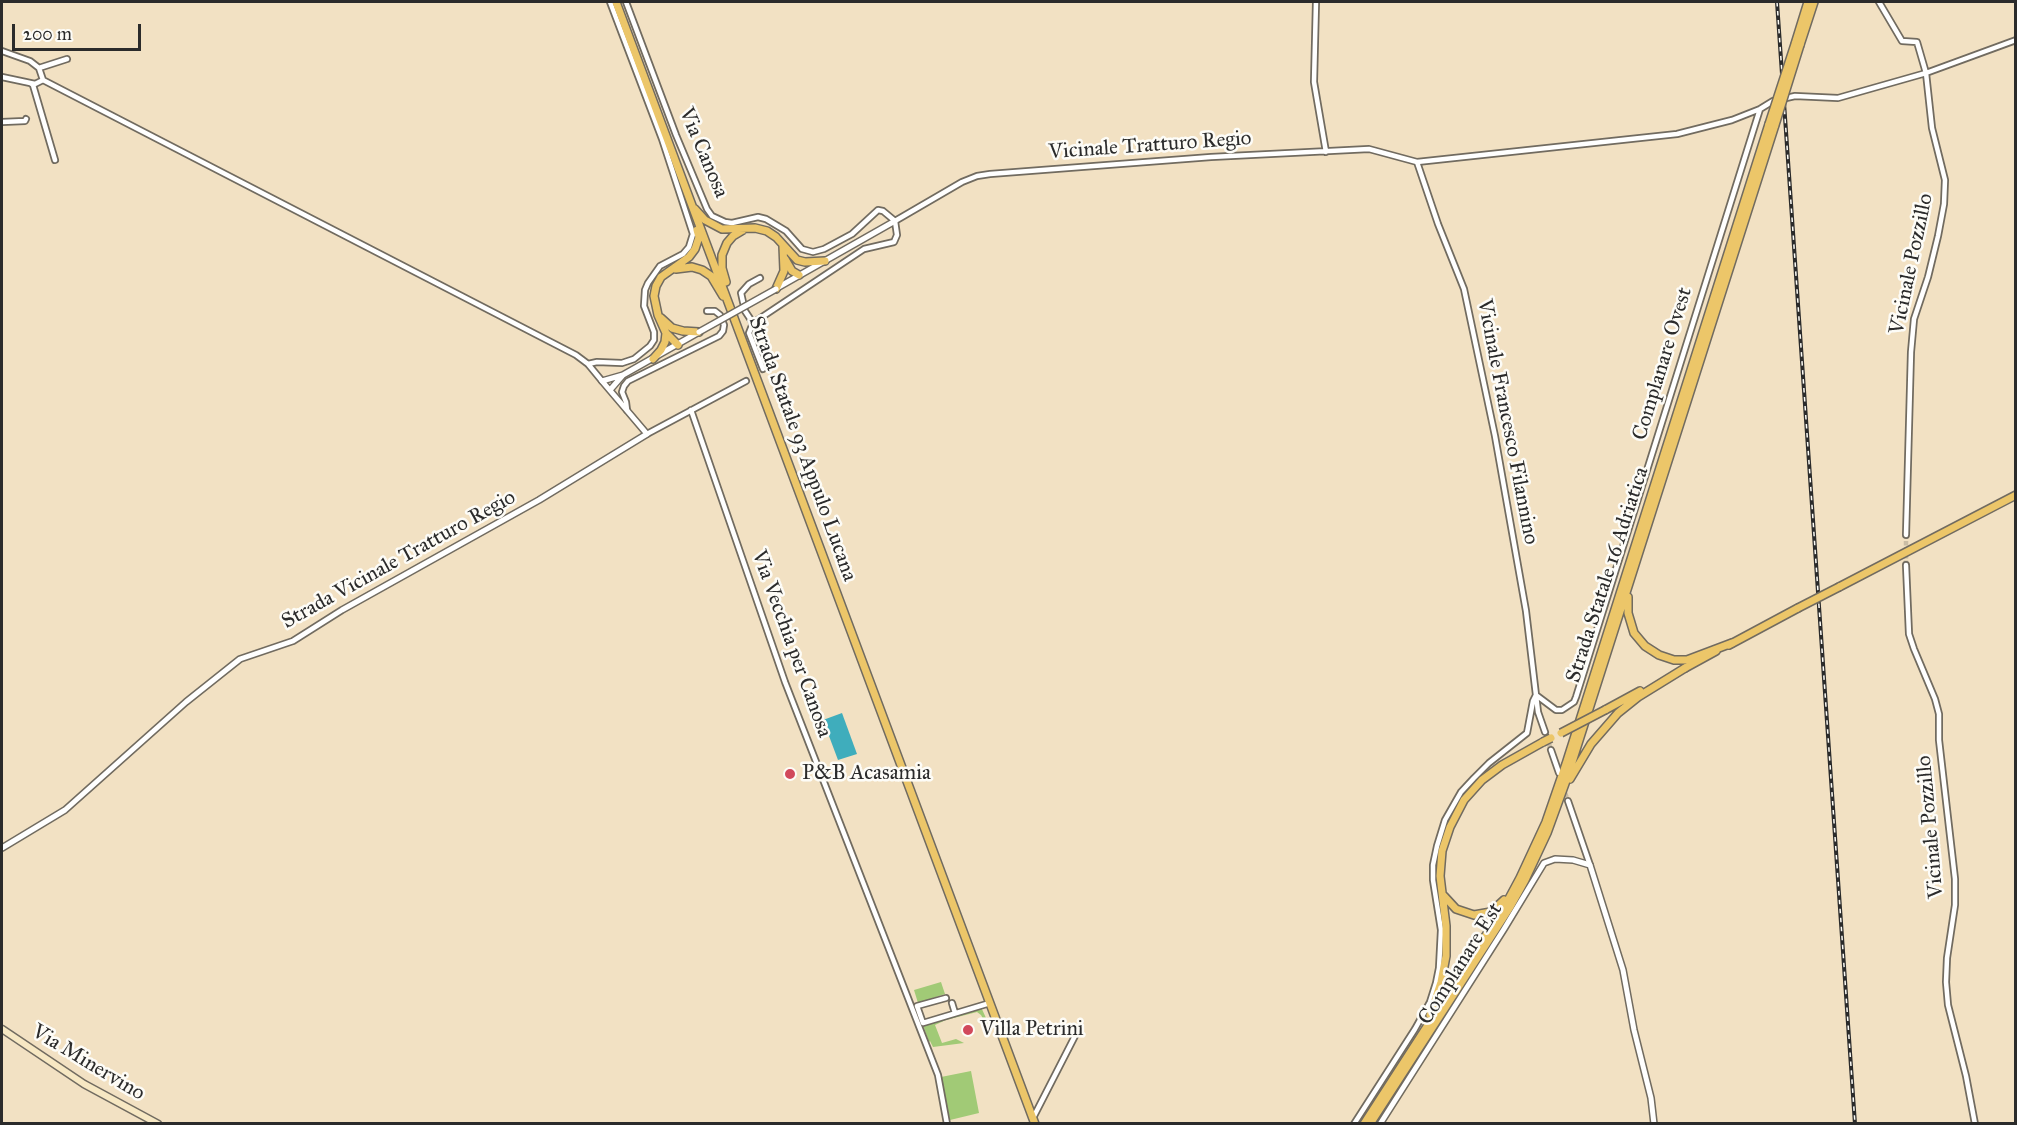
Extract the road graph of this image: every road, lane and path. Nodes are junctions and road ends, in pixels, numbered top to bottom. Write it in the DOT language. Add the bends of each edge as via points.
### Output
graph roads {
  1 [pos="610,2"];
  2 [pos="616,2"];
  3 [pos="626,2"];
  4 [pos="1316,2"];
  5 [pos="1808,2"];
  6 [pos="1814,2"];
  7 [pos="1879,2"];
  8 [pos="2016,40"];
  9 [pos="1797,44"];
  10 [pos="2,51"];
  11 [pos="67,59"];
  12 [pos="39,68"];
  13 [pos="1926,73"];
  14 [pos="2,77"];
  15 [pos="43,80"];
  16 [pos="30,83"];
  17 [pos="1760,110"];
  18 [pos="26,119"];
  19 [pos="2,122"];
  20 [pos="1772,124"];
  21 [pos="1326,152"];
  22 [pos="55,160"];
  23 [pos="1417,162"];
  24 [pos="692,207"];
  25 [pos="895,221"];
  26 [pos="744,229"];
  27 [pos="788,257"];
  28 [pos="825,261"];
  29 [pos="670,270"];
  30 [pos="799,275"];
  31 [pos="760,278"];
  32 [pos="776,289"];
  33 [pos="707,311"];
  34 [pos="734,314"];
  35 [pos="753,323"];
  36 [pos="669,330"];
  37 [pos="699,332"];
  38 [pos="678,345"];
  39 [pos="653,358"];
  40 [pos="588,364"];
  41 [pos="763,369"];
  42 [pos="623,375"];
  43 [pos="602,381"];
  44 [pos="746,381"];
  45 [pos="610,390"];
  46 [pos="627,410"];
  47 [pos="692,410"];
  48 [pos="646,434"];
  49 [pos="2016,495"];
  50 [pos="1906,535"];
  51 [pos="1640,549"];
  52 [pos="1906,565"];
  53 [pos="1732,643"];
  54 [pos="1685,668"];
  55 [pos="1536,696"];
  56 [pos="1548,735"];
  57 [pos="1551,750"];
  58 [pos="1559,773"];
  59 [pos="1568,801"];
  60 [pos="1556,811"];
  61 [pos="2,848"];
  62 [pos="1532,853"];
  63 [pos="1590,865"];
  64 [pos="1441,891"];
  65 [pos="946,998"];
  66 [pos="952,1003"];
  67 [pos="990,1003"];
  68 [pos="955,1013"];
  69 [pos="2,1029"];
  70 [pos="1075,1036"];
  71 [pos="1407,1057"];
  72 [pos="1034,1122"];
  73 [pos="158,1124"];
  74 [pos="947,1124"];
  75 [pos="1354,1124"];
  76 [pos="1364,1124"];
  77 [pos="1371,1124"];
  78 [pos="1380,1124"];
  79 [pos="1654,1124"];
  80 [pos="1975,1124"];
  1 -- 40 [label="street, Via Canosa" via="693,234 689,247 660,266 645,290 644,306 654,332 654,340 646,351 622,363"];
  2 -- 24 [label="main road, Strada Statale 93 Appulo Lucana"];
  3 -- 25 [label="street, Via Canosa" via="676,135 712,216 732,223 766,219 780,225 802,249 813,252 852,234 878,210"];
  4 -- 21 [label="street" via="1314,82"];
  5 -- 9 [label="main road, Strada Statale 16 Adriatica"];
  6 -- 9 [label="main road, Strada Statale 16 Adriatica"];
  7 -- 13 [label="street, Vicinale Pozzillo" via="1902,41 1917,42"];
  8 -- 13 [label="street"];
  9 -- 20 [label="main road, Strada Statale 16 Adriatica, bridge"];
  10 -- 12 [label="street"];
  11 -- 12 [label="street"];
  12 -- 15 [label="street"];
  13 -- 17 [label="street" via="1838,98 1795,96 1773,101"];
  13 -- 50 [label="street, Vicinale Pozzillo" via="1945,192 1938,237 1914,319"];
  14 -- 16 [label="street"];
  15 -- 16 [label="street"];
  15 -- 40 [label="street"];
  16 -- 22 [label="street"];
  17 -- 23 [label="street" via="1677,134"];
  17 -- 55 [label="street, Complanare Ovest" via="1576,697 1567,707 1556,710"];
  18 -- 19 [label="street"];
  20 -- 51 [label="main road, Strada Statale 16 Adriatica"];
  20 -- 62 [label="main road, Strada Statale 16 Adriatica" via="1560,783"];
  21 -- 23 [label="street, Vicinale Tratturo Regio" via="1370,149"];
  21 -- 25 [label="street, Vicinale Tratturo Regio" via="977,176"];
  23 -- 55 [label="street, Vicinale Francesco Filannino" via="1464,289 1526,610"];
  24 -- 26 [label="main road" via="714,226"];
  24 -- 29 [label="main road" via="699,237 695,249"];
  24 -- 34 [label="main road, Strada Statale 93 Appulo Lucana"];
  25 -- 28 [label="street"];
  25 -- 35 [label="street" via="894,242 864,249"];
  26 -- 27 [label="main road" via="767,231 776,237"];
  26 -- 34 [label="main road" via="727,243 722,255"];
  27 -- 28 [label="main road" via="805,262"];
  27 -- 30 [label="main road"];
  27 -- 32 [label="main road"];
  28 -- 30 [label="street"];
  29 -- 34 [label="main road" via="692,267 711,276"];
  29 -- 36 [label="main road" via="656,286 654,296 658,315"];
  30 -- 32 [label="street"];
  31 -- 35 [label="street" via="741,293"];
  32 -- 37 [label="street, bridge"];
  33 -- 46 [label="street" via="720,315 724,326 719,336 628,381 622,392"];
  34 -- 67 [label="main road, Strada Statale 93 Appulo Lucana"];
  35 -- 41 [label="street" via="749,333"];
  36 -- 37 [label="main road"];
  36 -- 38 [label="main road"];
  36 -- 39 [label="main road"];
  37 -- 38 [label="street"];
  38 -- 39 [label="street"];
  39 -- 42 [label="street"];
  40 -- 43 [label="street"];
  42 -- 43 [label="street"];
  42 -- 45 [label="street"];
  43 -- 45 [label="street"];
  44 -- 47 [label="street"];
  45 -- 46 [label="street"];
  46 -- 48 [label="street"];
  47 -- 48 [label="street"];
  47 -- 74 [label="street, Via Vecchia per Canosa" via="785,681 938,1075"];
  48 -- 61 [label="street, Strada Vicinale Tratturo Regio" via="292,641 240,658 65,810"];
  49 -- 53 [label="main road, bridge"];
  51 -- 53 [label="main road" via="1627,608 1631,627 1642,644 1657,654 1680,660"];
  51 -- 60 [label="main road, Strada Statale 16 Adriatica"];
  52 -- 80 [label="street, Vicinale Pozzillo" via="1909,634 1939,714 1955,879 1947,958 1948,1005"];
  53 -- 54 [label="main road"];
  54 -- 56 [label="main road, bridge" via="1561,733"];
  54 -- 60 [label="main road" via="1630,703 1606,724 1578,764"];
  55 -- 56 [label="street, Vicinale Francesco Filannino"];
  55 -- 75 [label="street" via="1527,733 1474,778 1445,820 1433,865 1441,930 1436,983 1415,1029"];
  56 -- 64 [label="main road, bridge" via="1543,742 1491,772 1464,800 1444,841"];
  57 -- 58 [label="street"];
  59 -- 63 [label="street"];
  60 -- 77 [label="main road, Strada Statale 16 Adriatica" via="1510,907"];
  62 -- 64 [label="main road" via="1502,903 1486,914 1460,912"];
  62 -- 71 [label="main road, Strada Statale 16 Adriatica" via="1494,922"];
  63 -- 78 [label="street, Complanare Est" via="1574,860 1544,862"];
  63 -- 79 [label="street" via="1623,970"];
  64 -- 71 [label="main road" via="1447,932 1443,973 1432,1011"];
  65 -- 68 [label="street" via="917,1006 923,1023"];
  66 -- 68 [label="street"];
  67 -- 68 [label="street"];
  67 -- 72 [label="main road"];
  69 -- 73 [label="main road, Via Minervino" via="84,1084"];
  70 -- 72 [label="street"];
  71 -- 76 [label="main road, Strada Statale 16 Adriatica"];
}
